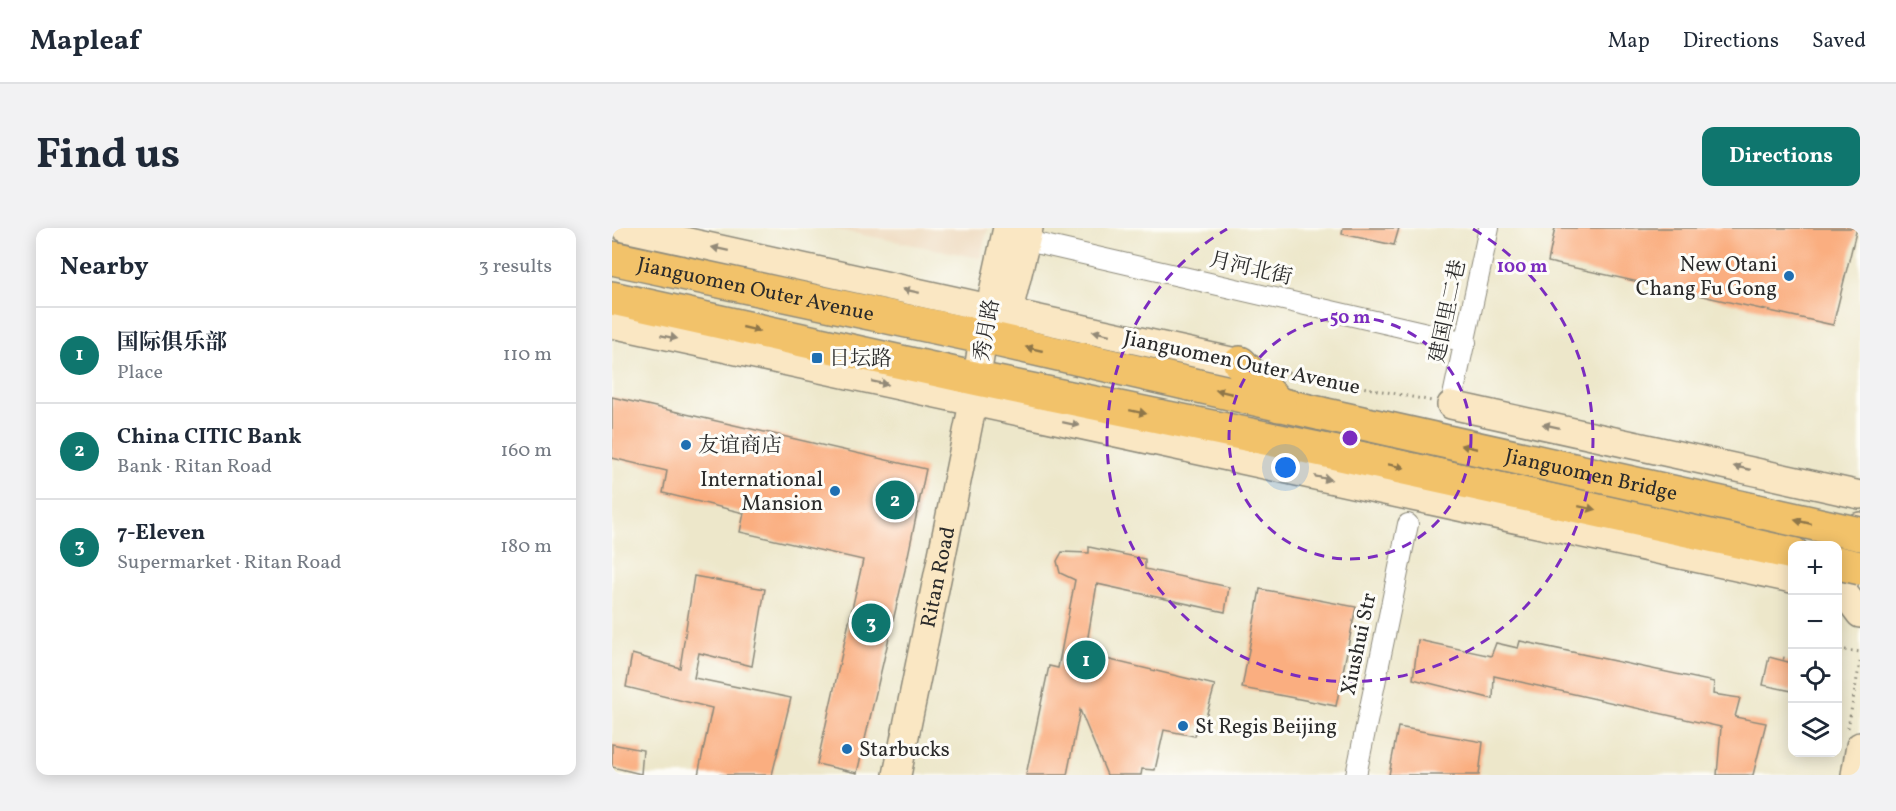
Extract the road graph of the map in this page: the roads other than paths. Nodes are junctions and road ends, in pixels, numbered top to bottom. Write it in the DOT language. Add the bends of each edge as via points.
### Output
graph roads {
  1 [pos="625,228"];
  2 [pos="1489,228"];
  3 [pos="1021,232"];
  4 [pos="612,258"];
  5 [pos="612,298"];
  6 [pos="612,324"];
  7 [pos="996,325"];
  8 [pos="1466,342"];
  9 [pos="1240,363"];
  10 [pos="975,391"];
  11 [pos="1279,405"];
  12 [pos="1451,405"];
  13 [pos="1322,414"];
  14 [pos="1318,449"];
  15 [pos="1849,492"];
  16 [pos="1408,524"];
  17 [pos="1860,526"];
  18 [pos="1860,534"];
  19 [pos="1788,552"];
  20 [pos="1843,574"];
  21 [pos="1788,578"];
  22 [pos="1860,614"];
  23 [pos="1854,738"];
  24 [pos="897,775"];
  25 [pos="1356,775"];
  26 [pos="1855,775"];
  7 -- 1 [label="street, Jianguomen Outer Avenue, one-way"];
  2 -- 8 [label="street, 建国里二巷"];
  3 -- 7 [label="street, 秀月路"];
  3 -- 8 [label="street, 月河北街"];
  4 -- 7 [label="highway, Jianguomen Outer Avenue"];
  5 -- 10 [label="highway, Jianguomen Outer Avenue, one-way"];
  6 -- 10 [label="street, Jianguomen Outer Avenue, one-way"];
  9 -- 7 [label="street, Jianguomen Outer Avenue, one-way"];
  7 -- 10 [label="street, 秀月路"];
  11 -- 7 [label="highway, Jianguomen Outer Avenue, one-way"];
  8 -- 12 [label="street, 建国里二巷"];
  9 -- 11 [label="highway"];
  10 -- 14 [label="highway, Jianguomen Outer Avenue, one-way"];
  10 -- 21 [label="street, Jianguomen Outer Avenue, one-way"];
  10 -- 24 [label="street, Ritan Road"];
  11 -- 13 [label="highway, Jianguomen Outer Avenue"];
  15 -- 12 [label="street, one-way"];
  18 -- 13 [label="highway, Jianguomen Bridge, one-way, bridge"];
  14 -- 19 [label="highway, Jianguomen Bridge, one-way"];
  15 -- 20 [label="street"];
  16 -- 25 [label="street, Xiushui Str"];
  17 -- 20 [label="street"];
  20 -- 22 [label="street"];
  23 -- 26 [label="street"];
}
